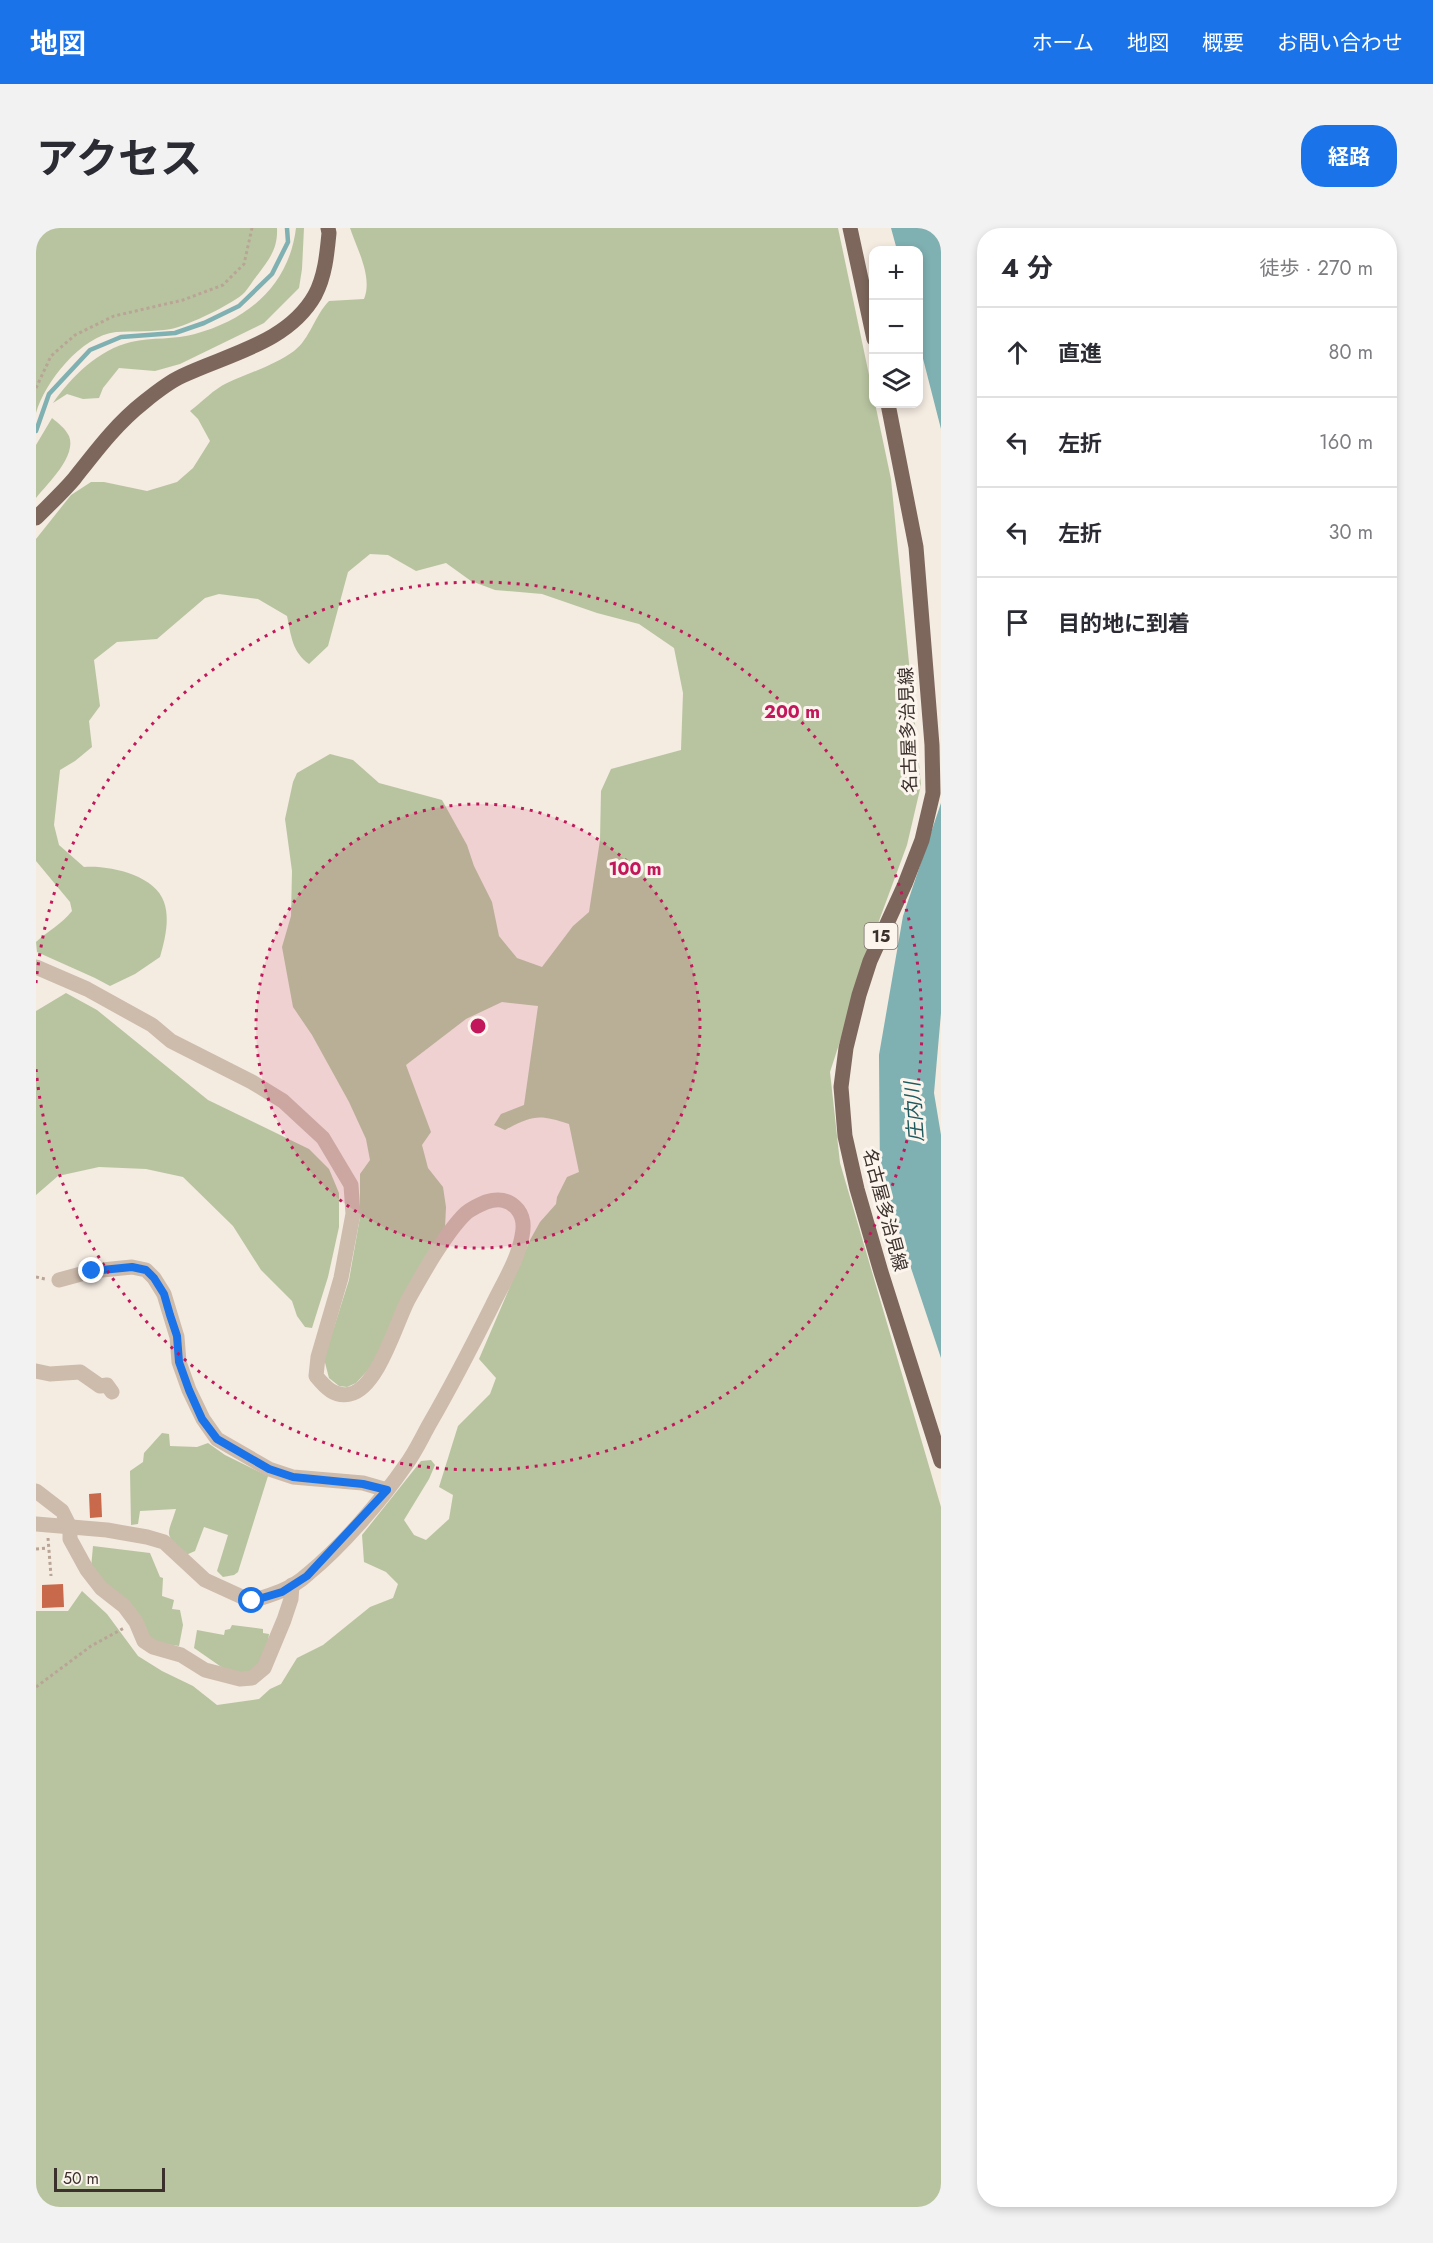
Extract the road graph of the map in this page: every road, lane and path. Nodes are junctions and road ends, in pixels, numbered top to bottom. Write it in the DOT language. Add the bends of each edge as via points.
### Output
graph roads {
  1 [pos="252,228"];
  2 [pos="328,228"];
  3 [pos="850,228"];
  4 [pos="869,320"];
  5 [pos="36,388"];
  6 [pos="889,408"];
  7 [pos="36,518"];
  8 [pos="36,967"];
  9 [pos="59,1280"];
  10 [pos="36,1371"];
  11 [pos="112,1392"];
  12 [pos="941,1461"];
  13 [pos="387,1490"];
  14 [pos="36,1491"];
  15 [pos="41,1524"];
  16 [pos="70,1527"];
  17 [pos="48,1548"];
  18 [pos="36,1549"];
  19 [pos="51,1576"];
  20 [pos="292,1585"];
  21 [pos="136,1622"];
  22 [pos="36,1687"];
  1 -- 5 [label="path" via="244,264 223,285 183,300 114,316 75,335 51,356"];
  2 -- 7 [label="main road" via="325,266 316,293 292,324 267,340 179,377 146,400 96,448 73,480"];
  3 -- 4 [label="main road"];
  6 -- 12 [label="main road, 名古屋多治見線 / 15" via="916,547 933,794 922,840 859,995 841,1087 845,1136 857,1189"];
  8 -- 13 [label="street" via="87,989 152,1025 171,1041 252,1082 283,1101 323,1138 351,1185 353,1214 316,1376 336,1395 351,1394 375,1372 408,1300 466,1213 495,1199 508,1201 518,1209 523,1219 522,1237 513,1263 459,1373 407,1464"];
  9 -- 13 [label="street" via="92,1271 132,1267 146,1270 164,1294 189,1390 202,1419 217,1439 269,1469 293,1477"];
  10 -- 11 [label="street" via="80,1372 100,1386 107,1385"];
  13 -- 20 [label="street" via="327,1556"];
  14 -- 16 [label="street" via="62,1511"];
  15 -- 16 [label="street"];
  15 -- 17 [label="path"];
  16 -- 20 [label="street" via="164,1542 205,1580 252,1601"];
  16 -- 21 [label="street" via="70,1539 87,1570"];
  17 -- 18 [label="path"];
  17 -- 19 [label="path"];
  20 -- 21 [label="street" via="284,1620 264,1668 252,1678 205,1670 182,1655 153,1647 144,1641"];
  21 -- 22 [label="path" via="91,1646"];
}
